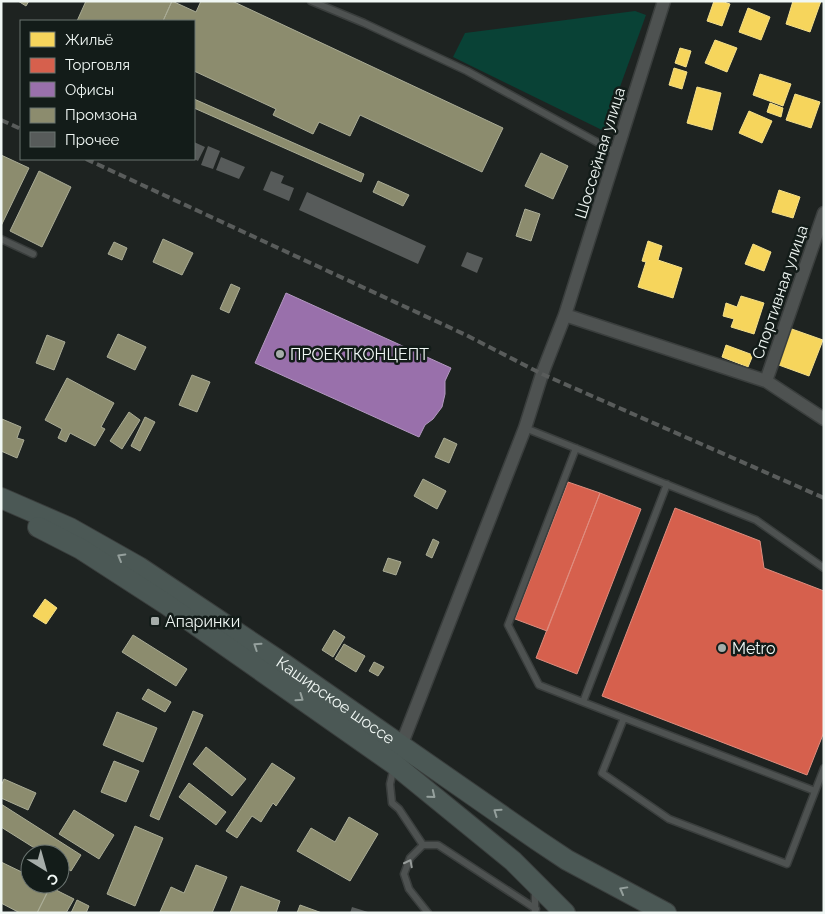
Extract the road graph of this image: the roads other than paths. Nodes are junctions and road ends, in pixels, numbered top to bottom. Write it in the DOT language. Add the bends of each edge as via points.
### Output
graph roads {
  1 [pos="311,1"];
  2 [pos="664,1"];
  3 [pos="617,154"];
  4 [pos="824,214"];
  5 [pos="1,239"];
  6 [pos="33,254"];
  7 [pos="565,315"];
  8 [pos="766,380"];
  9 [pos="824,419"];
  10 [pos="525,428"];
  11 [pos="576,448"];
  12 [pos="667,484"];
  13 [pos="4,507"];
  14 [pos="824,568"];
  15 [pos="583,702"];
  16 [pos="624,718"];
  17 [pos="398,755"];
  18 [pos="824,768"];
  19 [pos="815,791"];
  20 [pos="537,840"];
  21 [pos="424,845"];
  22 [pos="513,861"];
  23 [pos="535,884"];
  24 [pos="536,911"];
  25 [pos="428,913"];
  26 [pos="566,913"];
  27 [pos="666,913"];
  1 -- 3 [label="lane" via="467,71"];
  2 -- 3 [label="street, Шоссейная улица"];
  3 -- 7 [label="street, Шоссейная улица"];
  4 -- 8 [label="street, Спортивная улица"];
  5 -- 6 [label="lane"];
  7 -- 8 [label="street"];
  7 -- 10 [label="street, Шоссейная улица"];
  8 -- 9 [label="street"];
  10 -- 11 [label="lane"];
  10 -- 17 [label="street, Шоссейная улица"];
  11 -- 12 [label="lane"];
  11 -- 15 [label="lane" via="508,625 539,685"];
  12 -- 14 [label="lane" via="756,520"];
  12 -- 15 [label="lane"];
  13 -- 17 [label="main road" via="81,549"];
  15 -- 16 [label="lane"];
  16 -- 19 [label="lane"];
  16 -- 19 [label="lane" via="602,773 669,819 787,864"];
  20 -- 17 [label="main road, Каширское шоссе, one-way"];
  17 -- 21 [label="lane" via="390,784 392,803"];
  17 -- 22 [label="main road, one-way"];
  18 -- 19 [label="lane"];
  20 -- 22 [label="main road" via="524,834 512,840 509,853"];
  27 -- 20 [label="main road, Каширское шоссе, one-way" via="567,860"];
  21 -- 24 [label="lane" via="438,845"];
  25 -- 21 [label="lane, one-way" via="410,889 404,874 410,858"];
  22 -- 23 [label="main road"];
  23 -- 24 [label="lane"];
  23 -- 26 [label="main road"];
}
